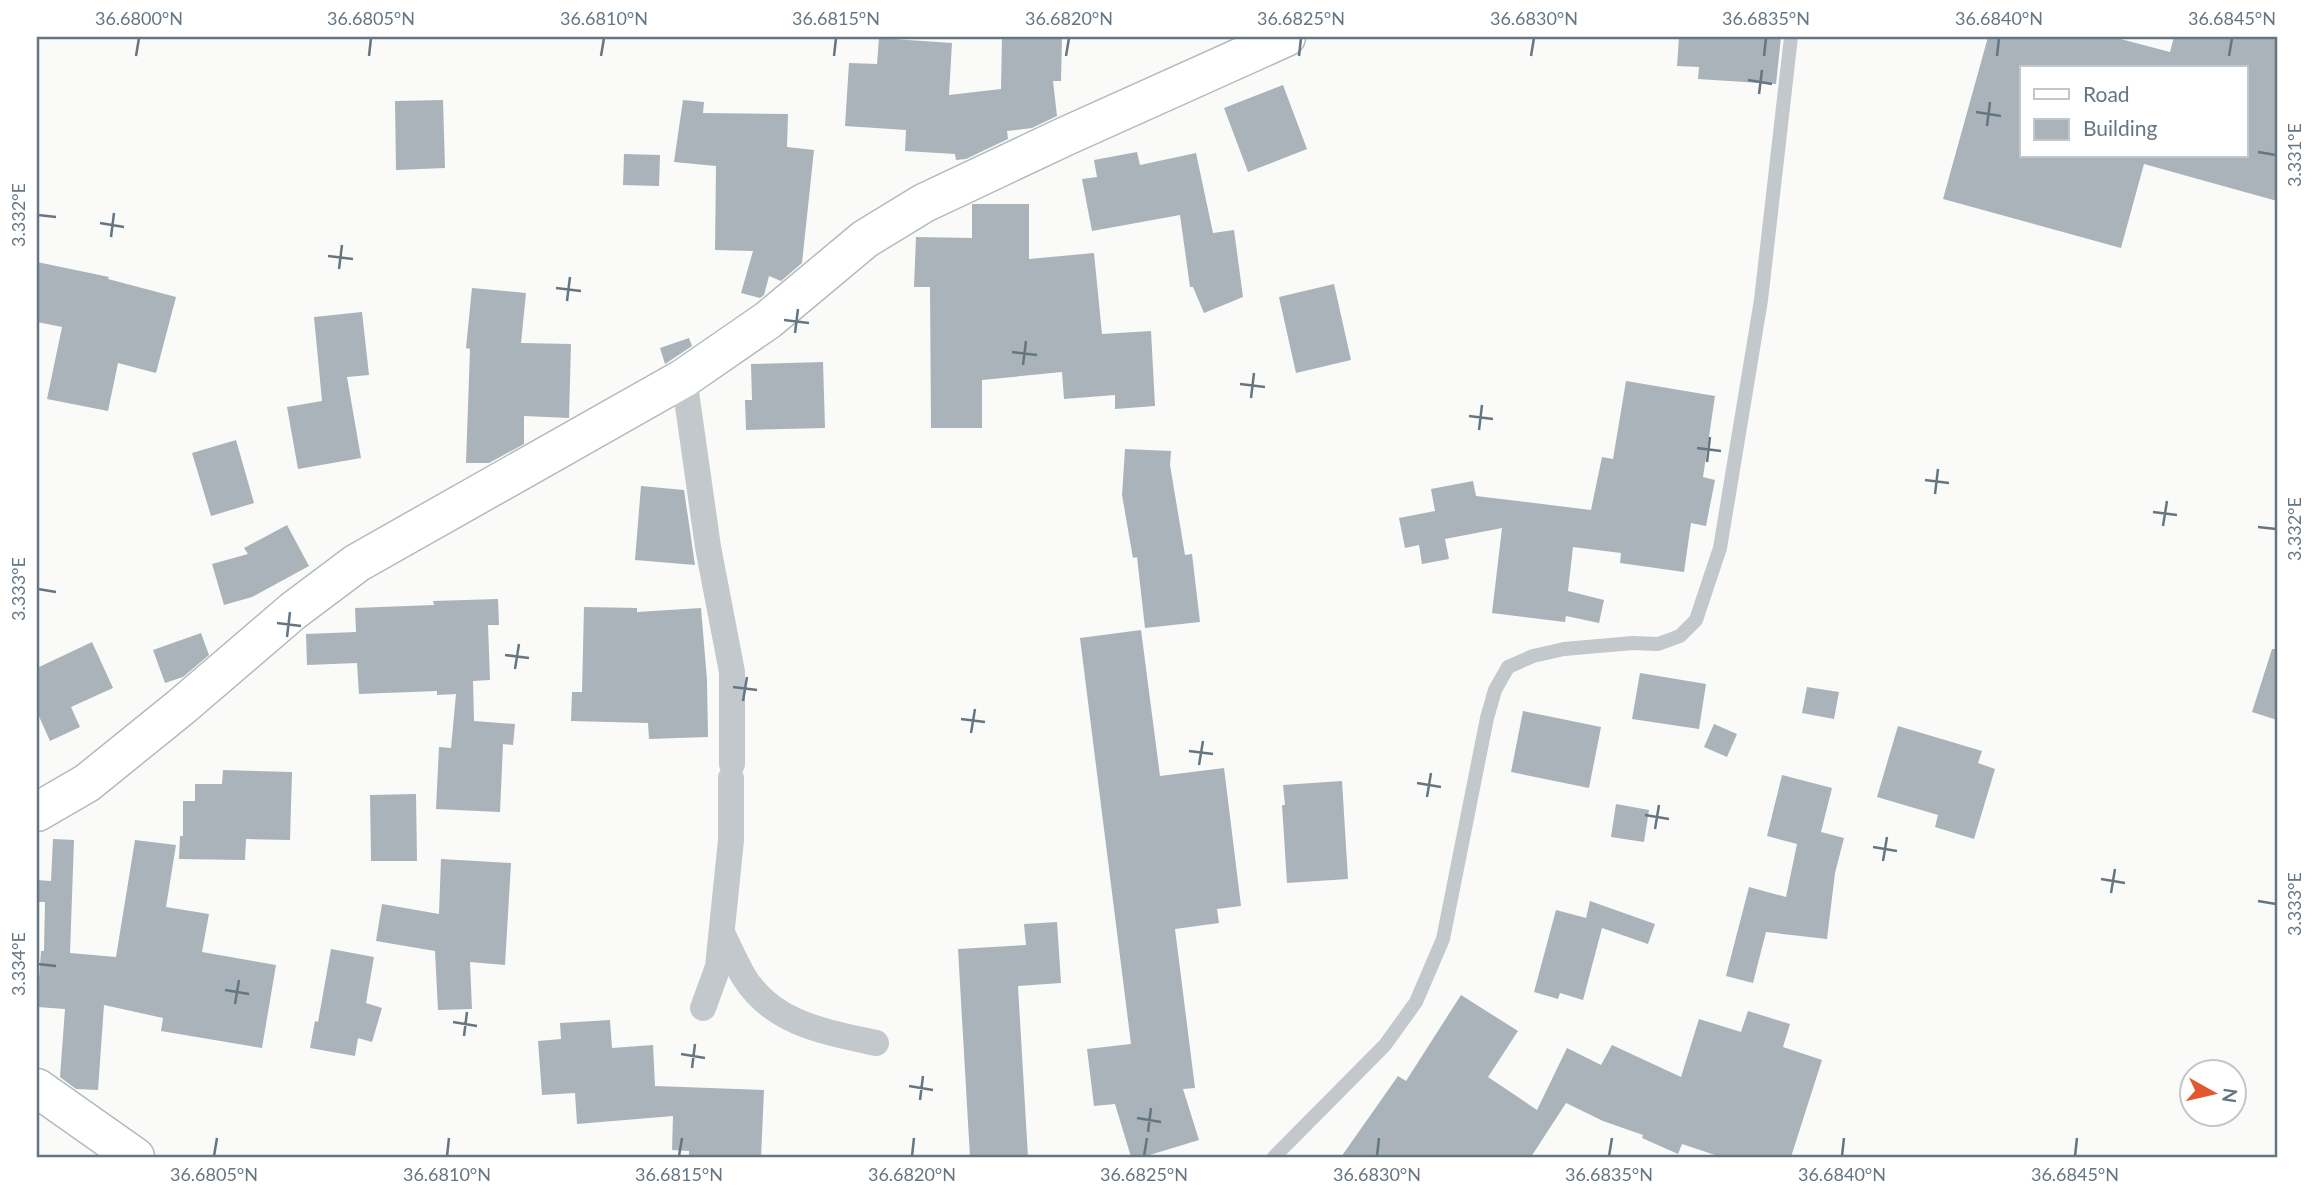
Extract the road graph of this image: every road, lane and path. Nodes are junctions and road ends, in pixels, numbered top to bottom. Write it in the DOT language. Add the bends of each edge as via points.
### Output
graph roads {
  1 [pos="1286,37"];
  2 [pos="1791,37"];
  3 [pos="684,378"];
  4 [pos="37,811"];
  5 [pos="722,933"];
  6 [pos="703,1008"];
  7 [pos="876,1043"];
  8 [pos="37,1088"];
  9 [pos="135,1157"];
  10 [pos="1274,1157"];
  1 -- 3 [label="street" via="924,203 865,239 768,320"];
  2 -- 10 [label="lane" via="1761,300 1720,548 1696,621 1680,636 1658,643 1564,649 1508,667 1487,718 1443,939 1416,1002 1385,1045"];
  3 -- 4 [label="street" via="357,563 87,783"];
  3 -- 5 [label="street" via="708,548 732,671 731,840"];
  5 -- 6 [label="street" via="718,967"];
  5 -- 7 [label="street" via="746,979 773,1008 801,1025"];
  8 -- 9 [label="street"];
}
